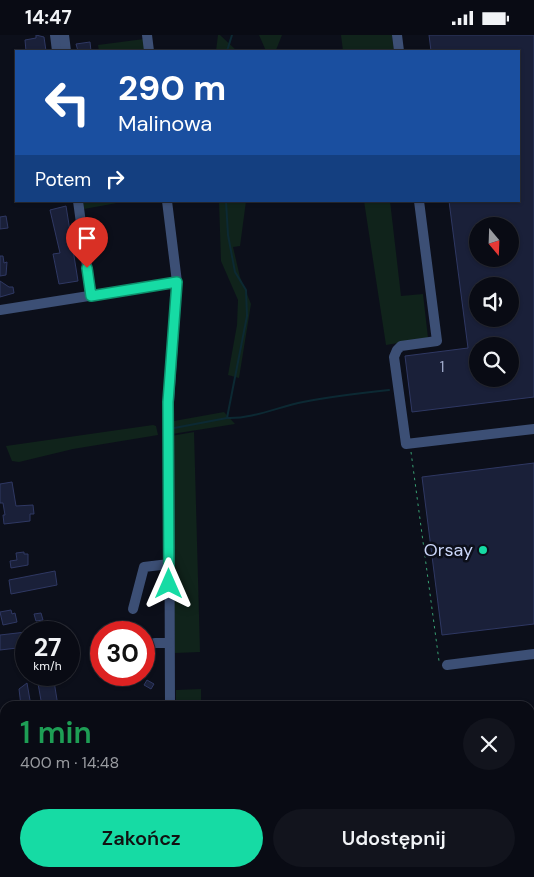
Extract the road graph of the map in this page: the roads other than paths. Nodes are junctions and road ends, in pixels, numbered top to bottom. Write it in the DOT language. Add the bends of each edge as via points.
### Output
graph roads {
  1 [pos="55,35"];
  2 [pos="64,35"];
  3 [pos="147,35"];
  4 [pos="397,35"];
  5 [pos="57,50"];
  6 [pos="66,50"];
  7 [pos="149,50"];
  8 [pos="399,50"];
  9 [pos="78,202"];
  10 [pos="168,202"];
  11 [pos="419,202"];
  12 [pos="177,282"];
  13 [pos="91,296"];
  14 [pos="0,310"];
  15 [pos="534,429"];
  16 [pos="169,564"];
  17 [pos="133,609"];
  18 [pos="155,643"];
  19 [pos="169,643"];
  20 [pos="534,654"];
  21 [pos="446,665"];
  22 [pos="170,701"];
  1 -- 5 [label="street"];
  2 -- 6 [label="street"];
  3 -- 7 [label="street"];
  4 -- 8 [label="street"];
  9 -- 13 [label="street"];
  10 -- 12 [label="street"];
  11 -- 15 [label="street" via="437,341 401,346 394,357 406,444"];
  12 -- 13 [label="street"];
  12 -- 16 [label="street" via="168,402"];
  13 -- 14 [label="street"];
  16 -- 17 [label="street" via="144,567"];
  16 -- 19 [label="street"];
  18 -- 19 [label="street"];
  19 -- 22 [label="street"];
  20 -- 21 [label="street"];
}
